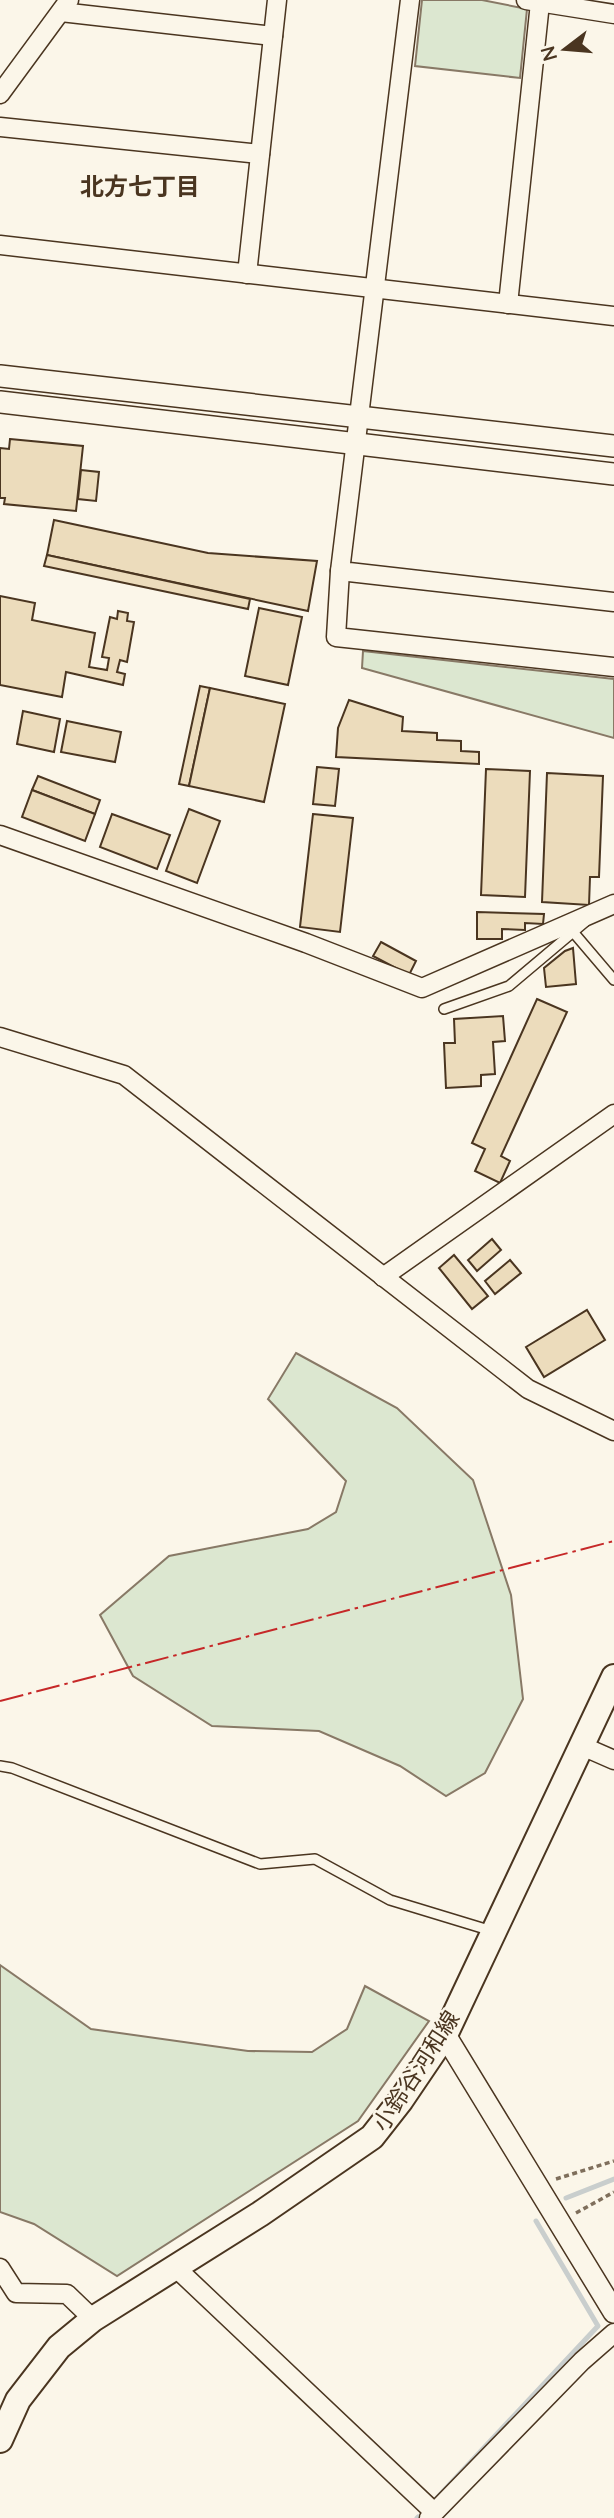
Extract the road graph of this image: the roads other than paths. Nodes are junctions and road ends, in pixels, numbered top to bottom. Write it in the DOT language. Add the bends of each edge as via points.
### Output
graph roads {
  1 [pos="277,0"];
  2 [pos="410,0"];
  3 [pos="533,1"];
  4 [pos="65,6"];
  5 [pos="614,13"];
  6 [pos="273,36"];
  7 [pos="0,94"];
  8 [pos="0,127"];
  9 [pos="260,154"];
  10 [pos="0,245"];
  11 [pos="247,274"];
  12 [pos="375,289"];
  13 [pos="508,304"];
  14 [pos="614,316"];
  15 [pos="0,376"];
  16 [pos="0,402"];
  17 [pos="360,417"];
  18 [pos="355,446"];
  19 [pos="614,446"];
  20 [pos="614,474"];
  21 [pos="340,571"];
  22 [pos="614,602"];
  23 [pos="614,667"];
  24 [pos="0,835"];
  25 [pos="614,904"];
  26 [pos="594,914"];
  27 [pos="574,933"];
  28 [pos="614,980"];
  29 [pos="444,1009"];
  30 [pos="0,1037"];
  31 [pos="614,1114"];
  32 [pos="383,1277"];
  33 [pos="614,1431"];
  34 [pos="614,1677"];
  35 [pos="582,1746"];
  36 [pos="614,1760"];
  37 [pos="0,1766"];
  38 [pos="494,1932"];
  39 [pos="445,2035"];
  40 [pos="174,2266"];
  41 [pos="0,2268"];
  42 [pos="614,2312"];
  43 [pos="93,2319"];
  44 [pos="614,2333"];
  45 [pos="0,2440"];
  46 [pos="431,2515"];
  1 -- 6 [label="street"];
  2 -- 12 [label="street"];
  3 -- 5 [label="street"];
  3 -- 13 [label="street"];
  4 -- 6 [label="street"];
  4 -- 7 [label="street"];
  6 -- 9 [label="street"];
  8 -- 9 [label="street"];
  9 -- 11 [label="street"];
  10 -- 11 [label="street"];
  11 -- 12 [label="street"];
  12 -- 13 [label="street"];
  12 -- 17 [label="street"];
  13 -- 14 [label="street"];
  15 -- 17 [label="street"];
  16 -- 18 [label="street"];
  17 -- 18 [label="street"];
  17 -- 19 [label="street"];
  18 -- 20 [label="street"];
  18 -- 21 [label="street"];
  21 -- 22 [label="street"];
  21 -- 23 [label="street" via="336,637"];
  24 -- 26 [label="street" via="422,988"];
  25 -- 26 [label="street"];
  26 -- 27 [label="lane"];
  27 -- 28 [label="lane"];
  27 -- 29 [label="lane" via="509,986"];
  30 -- 32 [label="street" via="124,1075"];
  31 -- 32 [label="street"];
  32 -- 33 [label="street" via="528,1389"];
  34 -- 35 [label="main road, 小鈴谷河和線"];
  35 -- 36 [label="street"];
  35 -- 38 [label="main road, 小鈴谷河和線"];
  37 -- 38 [label="lane" via="260,1864 316,1859 390,1900"];
  38 -- 39 [label="main road, 小鈴谷河和線"];
  39 -- 40 [label="main road, 小鈴谷河和線" via="372,2137"];
  39 -- 42 [label="street"];
  40 -- 43 [label="main road, 小鈴谷河和線"];
  40 -- 46 [label="street"];
  41 -- 43 [label="street" via="16,2293 67,2294"];
  43 -- 45 [label="main road, 小鈴谷河和線" via="59,2347 18,2400"];
  44 -- 46 [label="street"];
}
